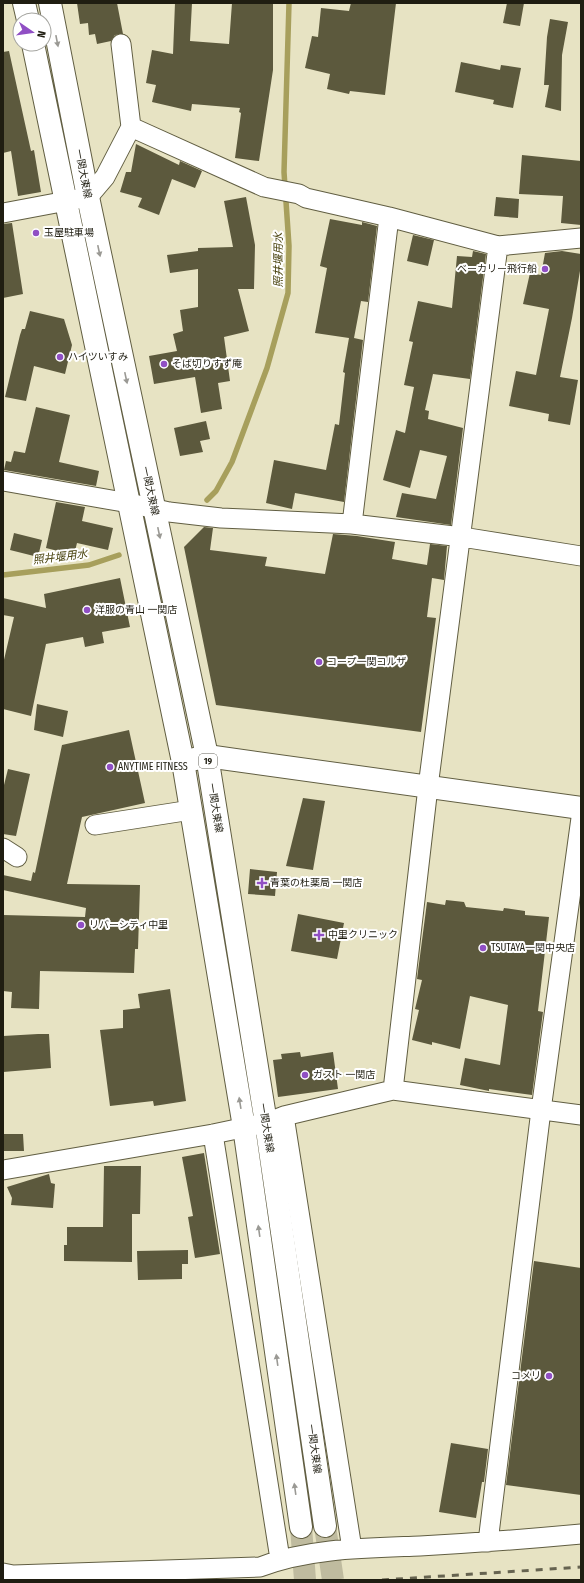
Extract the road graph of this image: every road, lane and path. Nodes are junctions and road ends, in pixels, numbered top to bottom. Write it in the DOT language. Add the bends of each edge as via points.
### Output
graph roads {
  1 [pos="50,3"];
  2 [pos="121,44"];
  3 [pos="35,52"];
  4 [pos="131,127"];
  5 [pos="88,197"];
  6 [pos="67,202"];
  7 [pos="3,213"];
  8 [pos="389,217"];
  9 [pos="581,238"];
  10 [pos="498,246"];
  11 [pos="3,481"];
  12 [pos="129,503"];
  13 [pos="154,510"];
  14 [pos="352,524"];
  15 [pos="462,537"];
  16 [pos="581,556"];
  17 [pos="207,756"];
  18 [pos="183,762"];
  19 [pos="428,787"];
  20 [pos="581,808"];
  21 [pos="191,810"];
  22 [pos="581,818"];
  23 [pos="95,825"];
  24 [pos="393,1090"];
  25 [pos="541,1110"];
  26 [pos="581,1115"];
  27 [pos="275,1120"];
  28 [pos="244,1127"];
  29 [pos="212,1134"];
  30 [pos="3,1170"];
  31 [pos="325,1526"];
  32 [pos="301,1527"];
  33 [pos="581,1534"];
  34 [pos="488,1542"];
  35 [pos="352,1549"];
  36 [pos="280,1559"];
  37 [pos="3,1573"];
  1 -- 5 [label="main road, 一関大東線 / 19, one-way"];
  2 -- 4 [label="street"];
  3 -- 6 [label="main road, 一関大東線 / 19"];
  4 -- 5 [label="street" via="105,177"];
  4 -- 8 [label="street" via="264,187"];
  5 -- 6 [label="street"];
  5 -- 13 [label="main road, 一関大東線 / 19, one-way"];
  6 -- 7 [label="street"];
  6 -- 12 [label="main road, 一関大東線 / 19"];
  8 -- 10 [label="street"];
  8 -- 14 [label="street"];
  9 -- 10 [label="street"];
  10 -- 15 [label="street"];
  11 -- 12 [label="street"];
  12 -- 13 [label="street"];
  12 -- 18 [label="main road, 一関大東線 / 19"];
  13 -- 14 [label="street" via="221,518"];
  13 -- 17 [label="main road, 一関大東線 / 19, one-way"];
  14 -- 15 [label="street"];
  15 -- 16 [label="street"];
  15 -- 19 [label="street"];
  17 -- 18 [label="main road"];
  17 -- 19 [label="main road"];
  17 -- 27 [label="main road, 一関大東線 / 19"];
  18 -- 21 [label="main road, 一関大東線 / 19"];
  19 -- 20 [label="main road"];
  19 -- 24 [label="street"];
  21 -- 23 [label="street"];
  28 -- 21 [label="main road, 一関大東線 / 19, one-way"];
  22 -- 25 [label="street"];
  24 -- 25 [label="street"];
  24 -- 27 [label="street"];
  25 -- 26 [label="street"];
  25 -- 34 [label="street"];
  27 -- 28 [label="street"];
  27 -- 31 [label="main road, 一関大東線 / 19"];
  27 -- 35 [label="street"];
  28 -- 29 [label="street"];
  32 -- 28 [label="main road, 一関大東線 / 19, one-way"];
  29 -- 30 [label="street"];
  29 -- 36 [label="street"];
  33 -- 34 [label="street"];
  34 -- 35 [label="street"];
  35 -- 36 [label="street"];
  36 -- 37 [label="street" via="260,1567 13,1575"];
}
